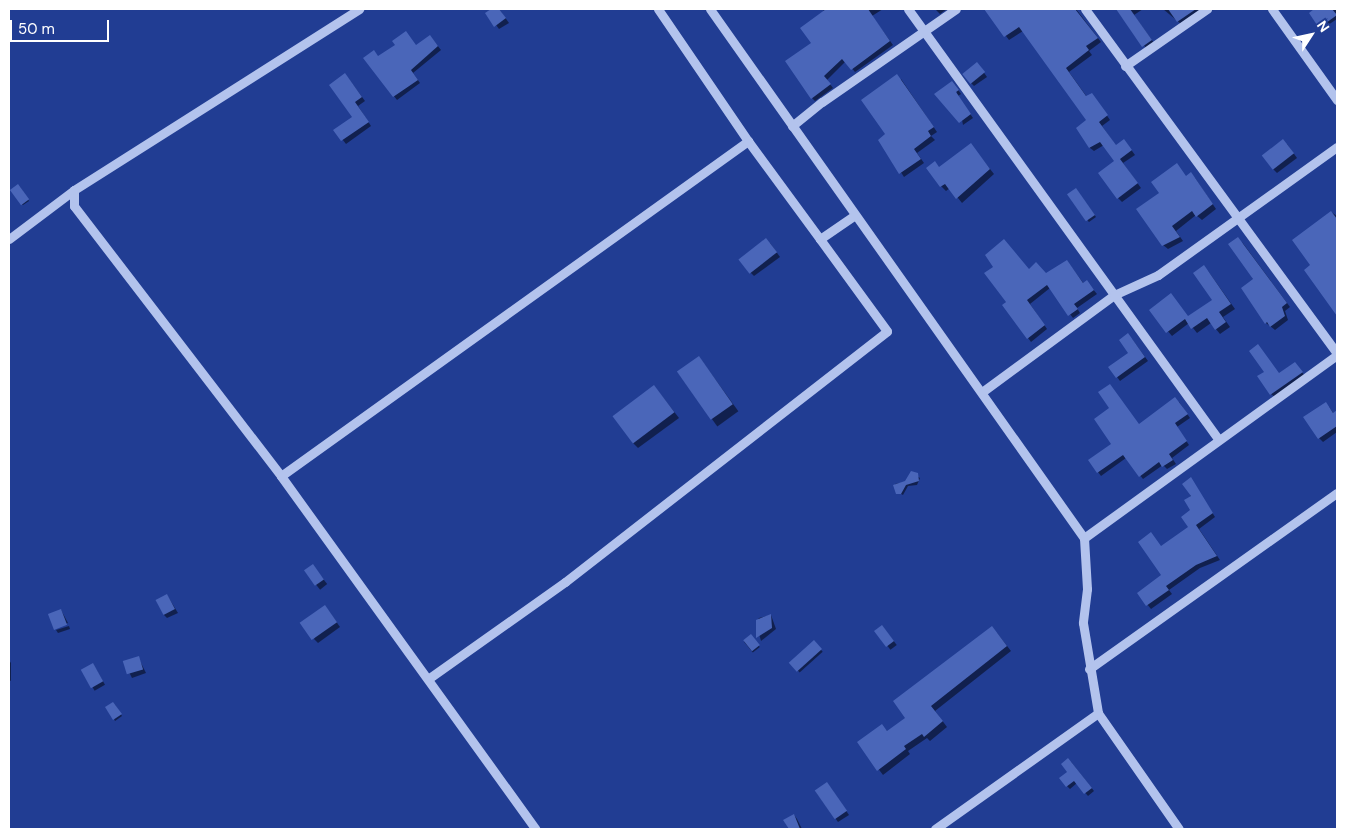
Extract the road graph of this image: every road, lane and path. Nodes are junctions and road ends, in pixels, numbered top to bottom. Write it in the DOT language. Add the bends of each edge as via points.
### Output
graph roads {
  1 [pos="359,9"];
  2 [pos="710,9"];
  3 [pos="908,9"];
  4 [pos="956,9"];
  5 [pos="1085,9"];
  6 [pos="1207,9"];
  7 [pos="1272,9"];
  8 [pos="664,10"];
  9 [pos="925,31"];
  10 [pos="1125,66"];
  11 [pos="1337,100"];
  12 [pos="792,126"];
  13 [pos="748,140"];
  14 [pos="1337,147"];
  15 [pos="74,190"];
  16 [pos="855,215"];
  17 [pos="1238,216"];
  18 [pos="822,237"];
  19 [pos="9,239"];
  20 [pos="1114,295"];
  21 [pos="1337,354"];
  22 [pos="982,392"];
  23 [pos="1219,440"];
  24 [pos="281,476"];
  25 [pos="1337,493"];
  26 [pos="1084,538"];
  27 [pos="1089,669"];
  28 [pos="428,679"];
  29 [pos="1098,713"];
  30 [pos="536,829"];
  31 [pos="935,829"];
  32 [pos="1179,829"];
  1 -- 15 [label="street"];
  2 -- 12 [label="street"];
  3 -- 9 [label="street"];
  4 -- 9 [label="street"];
  5 -- 10 [label="street"];
  6 -- 10 [label="street"];
  7 -- 11 [label="street"];
  8 -- 13 [label="street"];
  9 -- 12 [label="street"];
  9 -- 20 [label="street"];
  10 -- 17 [label="street"];
  12 -- 16 [label="street"];
  13 -- 18 [label="street"];
  13 -- 24 [label="street"];
  14 -- 17 [label="street"];
  15 -- 19 [label="street"];
  15 -- 24 [label="street" via="74,206"];
  16 -- 18 [label="street"];
  16 -- 22 [label="street"];
  17 -- 20 [label="street" via="1158,275"];
  17 -- 21 [label="street"];
  18 -- 28 [label="street" via="887,331 565,582"];
  20 -- 22 [label="street"];
  20 -- 23 [label="street"];
  21 -- 23 [label="street"];
  22 -- 26 [label="street"];
  23 -- 26 [label="street"];
  24 -- 28 [label="street"];
  25 -- 27 [label="street"];
  26 -- 27 [label="street" via="1087,589 1083,624"];
  27 -- 29 [label="street"];
  28 -- 30 [label="street"];
  29 -- 31 [label="street"];
  29 -- 32 [label="street"];
}
